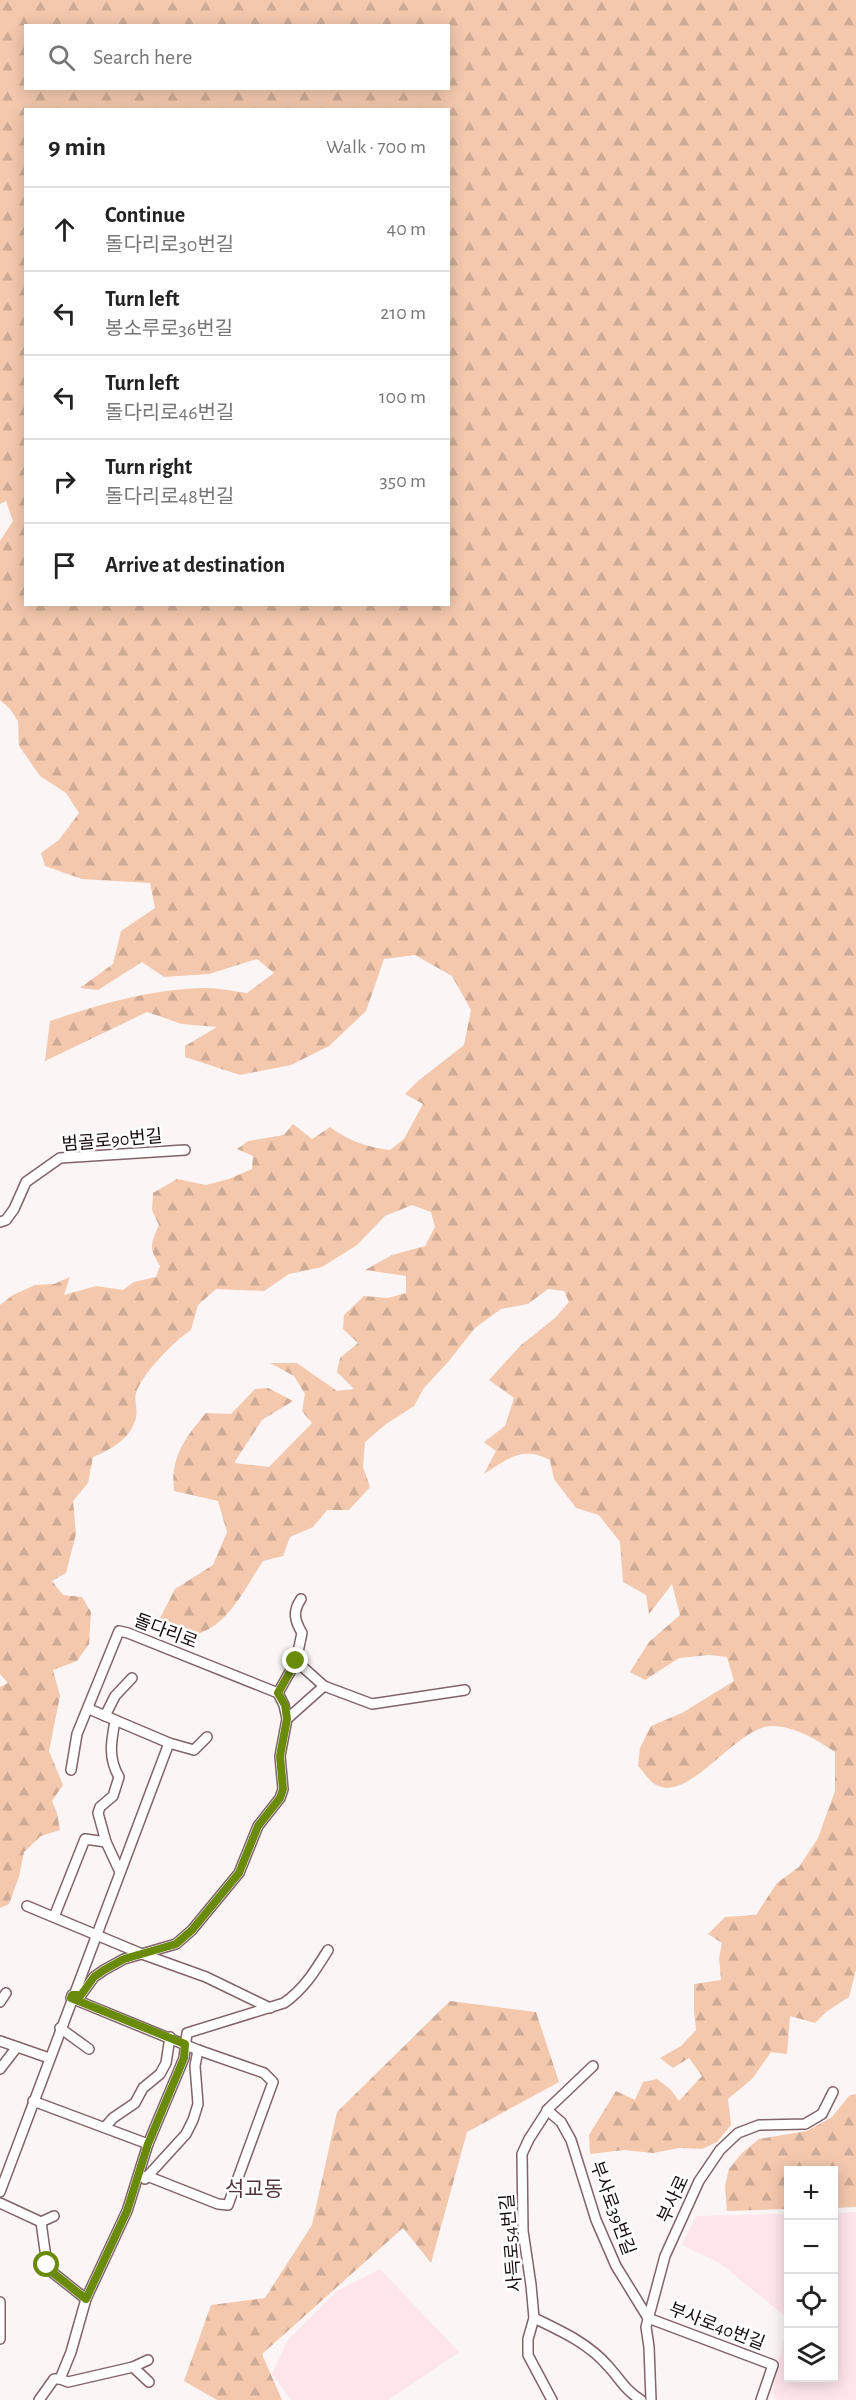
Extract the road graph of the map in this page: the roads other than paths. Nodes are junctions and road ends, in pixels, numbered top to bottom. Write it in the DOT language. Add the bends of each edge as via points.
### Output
graph roads {
  1 [pos="186,1150"];
  2 [pos="0,1222"];
  3 [pos="301,1599"];
  4 [pos="296,1661"];
  5 [pos="132,1678"];
  6 [pos="324,1686"];
  7 [pos="465,1690"];
  8 [pos="278,1693"];
  9 [pos="89,1709"];
  10 [pos="105,1716"];
  11 [pos="287,1719"];
  12 [pos="115,1720"];
  13 [pos="207,1737"];
  14 [pos="169,1743"];
  15 [pos="71,1770"];
  16 [pos="106,1842"];
  17 [pos="120,1872"];
  18 [pos="27,1906"];
  19 [pos="54,1917"];
  20 [pos="97,1934"];
  21 [pos="328,1950"];
  22 [pos="142,1954"];
  23 [pos="6,1993"];
  24 [pos="71,1996"];
  25 [pos="0,2002"];
  26 [pos="270,2008"];
  27 [pos="60,2028"];
  28 [pos="170,2037"];
  29 [pos="0,2041"];
  30 [pos="185,2044"];
  31 [pos="17,2047"];
  32 [pos="89,2049"];
  33 [pos="198,2050"];
  34 [pos="49,2058"];
  35 [pos="593,2066"];
  36 [pos="0,2069"];
  37 [pos="833,2092"];
  38 [pos="33,2101"];
  39 [pos="548,2110"];
  40 [pos="106,2126"];
  41 [pos="148,2144"];
  42 [pos="147,2176"];
  43 [pos="0,2192"];
  44 [pos="133,2196"];
  45 [pos="0,2203"];
  46 [pos="54,2216"];
  47 [pos="41,2222"];
  48 [pos="86,2299"];
  49 [pos="0,2302"];
  50 [pos="534,2318"];
  51 [pos="648,2318"];
  52 [pos="0,2337"];
  53 [pos="148,2360"];
  54 [pos="133,2367"];
  55 [pos="60,2379"];
  56 [pos="149,2382"];
  57 [pos="39,2400"];
  58 [pos="552,2400"];
  59 [pos="640,2400"];
  60 [pos="651,2400"];
  61 [pos="761,2400"];
  1 -- 2 [label="street, 범골로90번길" via="60,1158 26,1182 14,1209"];
  3 -- 4 [label="street" via="295,1620 306,1630"];
  4 -- 6 [label="street"];
  4 -- 8 [label="street"];
  5 -- 10 [label="street" via="115,1696"];
  6 -- 7 [label="street" via="372,1704"];
  6 -- 11 [label="street"];
  8 -- 9 [label="street, 돌다리로" via="119,1631"];
  8 -- 11 [label="street"];
  9 -- 10 [label="street"];
  9 -- 15 [label="street, 돌다리로" via="77,1734"];
  10 -- 12 [label="street"];
  11 -- 22 [label="street" via="280,1756 283,1789 258,1826 239,1873 176,1944"];
  12 -- 14 [label="street"];
  12 -- 16 [label="street" via="110,1754 119,1777 112,1796 98,1813"];
  13 -- 14 [label="street" via="194,1750"];
  14 -- 17 [label="street"];
  16 -- 17 [label="street"];
  16 -- 19 [label="street" via="85,1839"];
  17 -- 20 [label="street"];
  18 -- 19 [label="street"];
  19 -- 20 [label="street"];
  20 -- 22 [label="street"];
  20 -- 24 [label="street"];
  21 -- 26 [label="street" via="297,1994"];
  22 -- 24 [label="street" via="104,1970 81,1995"];
  22 -- 26 [label="street" via="206,1977"];
  23 -- 25 [label="street"];
  24 -- 27 [label="street"];
  24 -- 28 [label="street"];
  26 -- 30 [label="street" via="187,2033"];
  27 -- 32 [label="street"];
  27 -- 34 [label="street"];
  28 -- 30 [label="street"];
  28 -- 40 [label="street" via="166,2064 160,2074 143,2088 135,2103"];
  29 -- 31 [label="street"];
  30 -- 33 [label="street"];
  30 -- 41 [label="street" via="184,2058"];
  31 -- 34 [label="street"];
  31 -- 36 [label="street"];
  33 -- 42 [label="street" via="198,2104 193,2120 186,2134"];
  33 -- 42 [label="street" via="264,2073 273,2082 228,2205"];
  34 -- 38 [label="street"];
  35 -- 39 [label="street, 사득로54번길"];
  37 -- 51 [label="street, 부사로" via="822,2114 805,2124 759,2125 738,2133 720,2150 699,2181 665,2256"];
  38 -- 40 [label="street"];
  38 -- 43 [label="street"];
  39 -- 50 [label="street, 사득로54번길" via="522,2154 523,2231"];
  39 -- 51 [label="street, 부사로39번길" via="561,2122 571,2140 596,2220 616,2266"];
  40 -- 41 [label="street"];
  41 -- 44 [label="street"];
  42 -- 44 [label="street"];
  44 -- 48 [label="street"];
  45 -- 47 [label="street"];
  46 -- 47 [label="street"];
  47 -- 48 [label="street" via="47,2265"];
  48 -- 55 [label="street"];
  49 -- 52 [label="street"];
  50 -- 58 [label="street, 사득로54번길" via="528,2355"];
  50 -- 59 [label="street" via="588,2348"];
  51 -- 60 [label="street, 부사로"];
  51 -- 61 [label="street, 부사로40번길" via="773,2365"];
  53 -- 54 [label="street"];
  54 -- 55 [label="street" via="68,2382"];
  54 -- 56 [label="street"];
  55 -- 57 [label="street" via="54,2379"];
}
